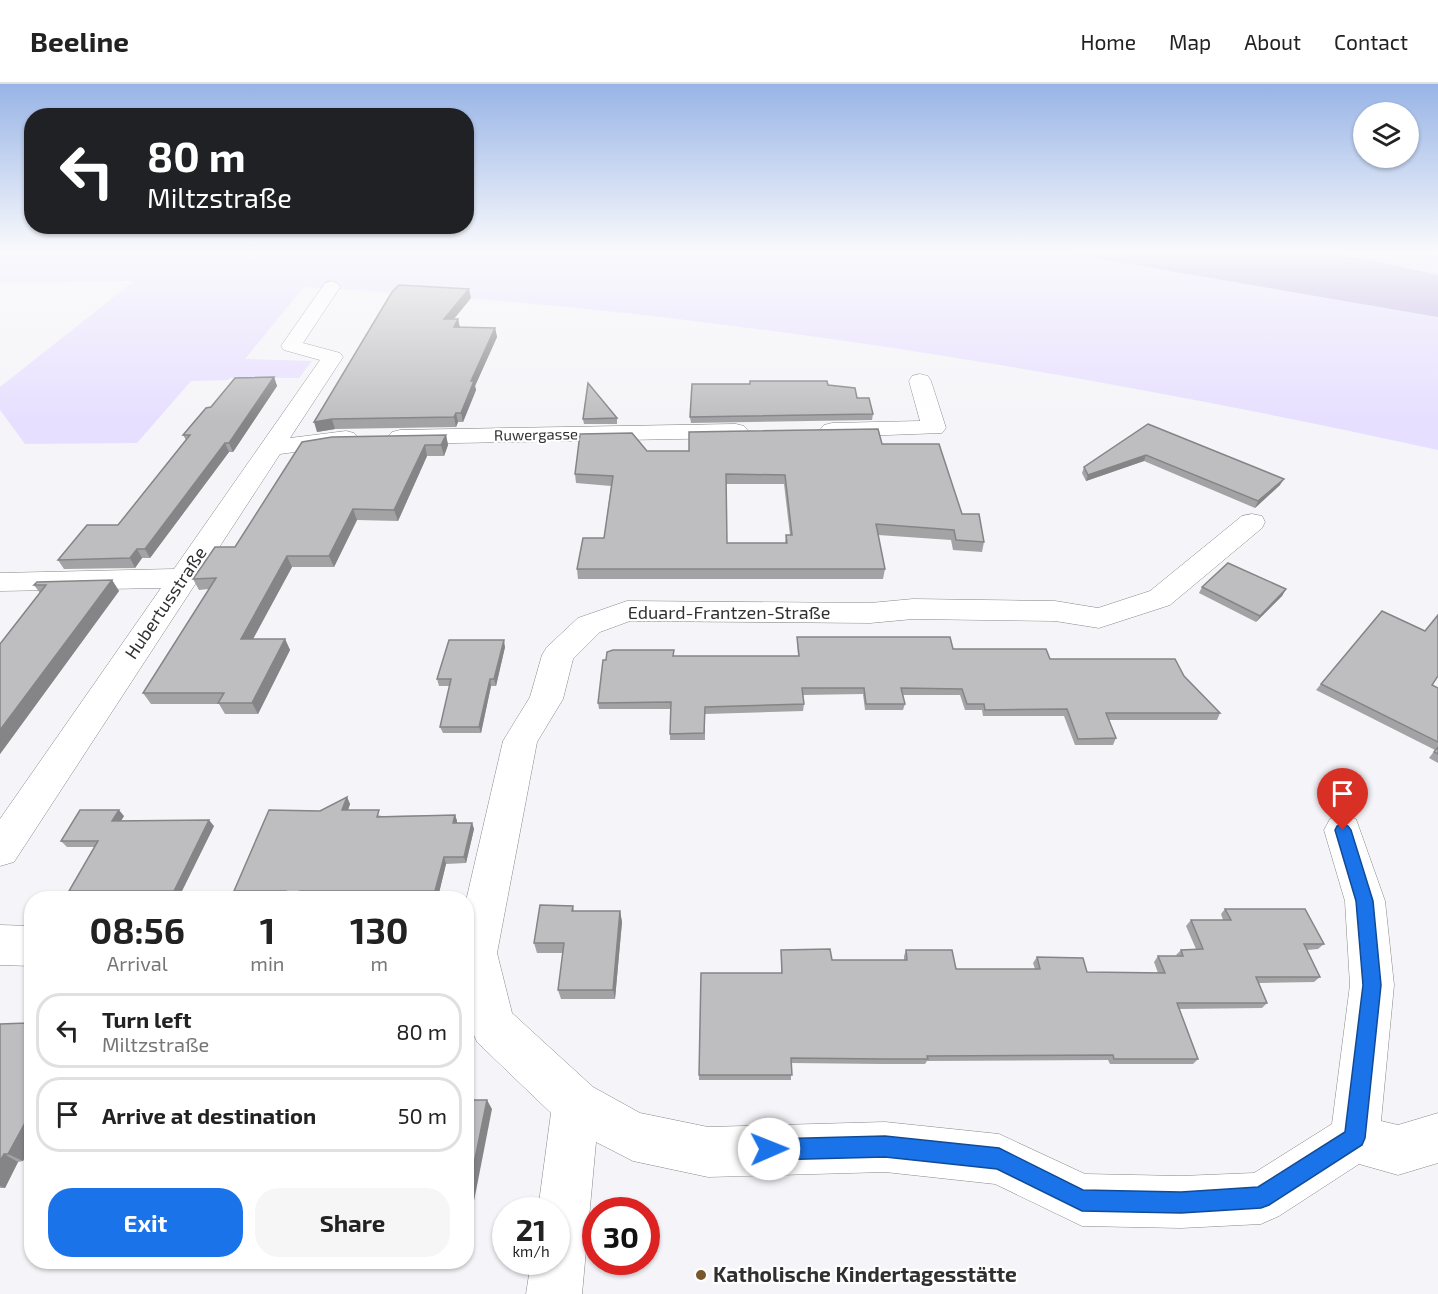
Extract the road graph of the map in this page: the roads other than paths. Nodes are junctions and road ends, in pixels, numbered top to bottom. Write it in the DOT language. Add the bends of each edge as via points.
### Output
graph roads {
  1 [pos="317,307"];
  2 [pos="920,381"];
  3 [pos="814,430"];
  4 [pos="754,431"];
  5 [pos="270,448"];
  6 [pos="1252,522"];
  7 [pos="183,578"];
  8 [pos="0,582"];
  9 [pos="1343,830"];
  10 [pos="0,850"];
  11 [pos="474,940"];
  12 [pos="0,945"];
  13 [pos="24,946"];
  14 [pos="474,963"];
  15 [pos="576,1104"];
  16 [pos="1355,1138"];
  17 [pos="1438,1138"];
  18 [pos="554,1294"];
  1 -- 5 [label="street, Hubertusstraße" via="291,346 333,357"];
  2 -- 3 [label="street" via="934,428"];
  4 -- 5 [label="street, Ruwergasse" via="335,438"];
  5 -- 7 [label="street, Hubertusstraße"];
  6 -- 11 [label="street, Eduard-Frantzen-Straße" via="1160,598 1099,618 1055,611 627,611 589,625 558,655 546,699 520,741"];
  7 -- 8 [label="street"];
  7 -- 10 [label="street, Hubertusstraße"];
  9 -- 16 [label="street" via="1365,901 1372,985"];
  12 -- 13 [label="street"];
  14 -- 15 [label="street" via="493,1026"];
  15 -- 16 [label="street" via="633,1136 708,1152 885,1147 999,1159 1082,1200 1181,1203 1261,1198"];
  15 -- 18 [label="street"];
  16 -- 17 [label="street" via="1398,1150"];
}
